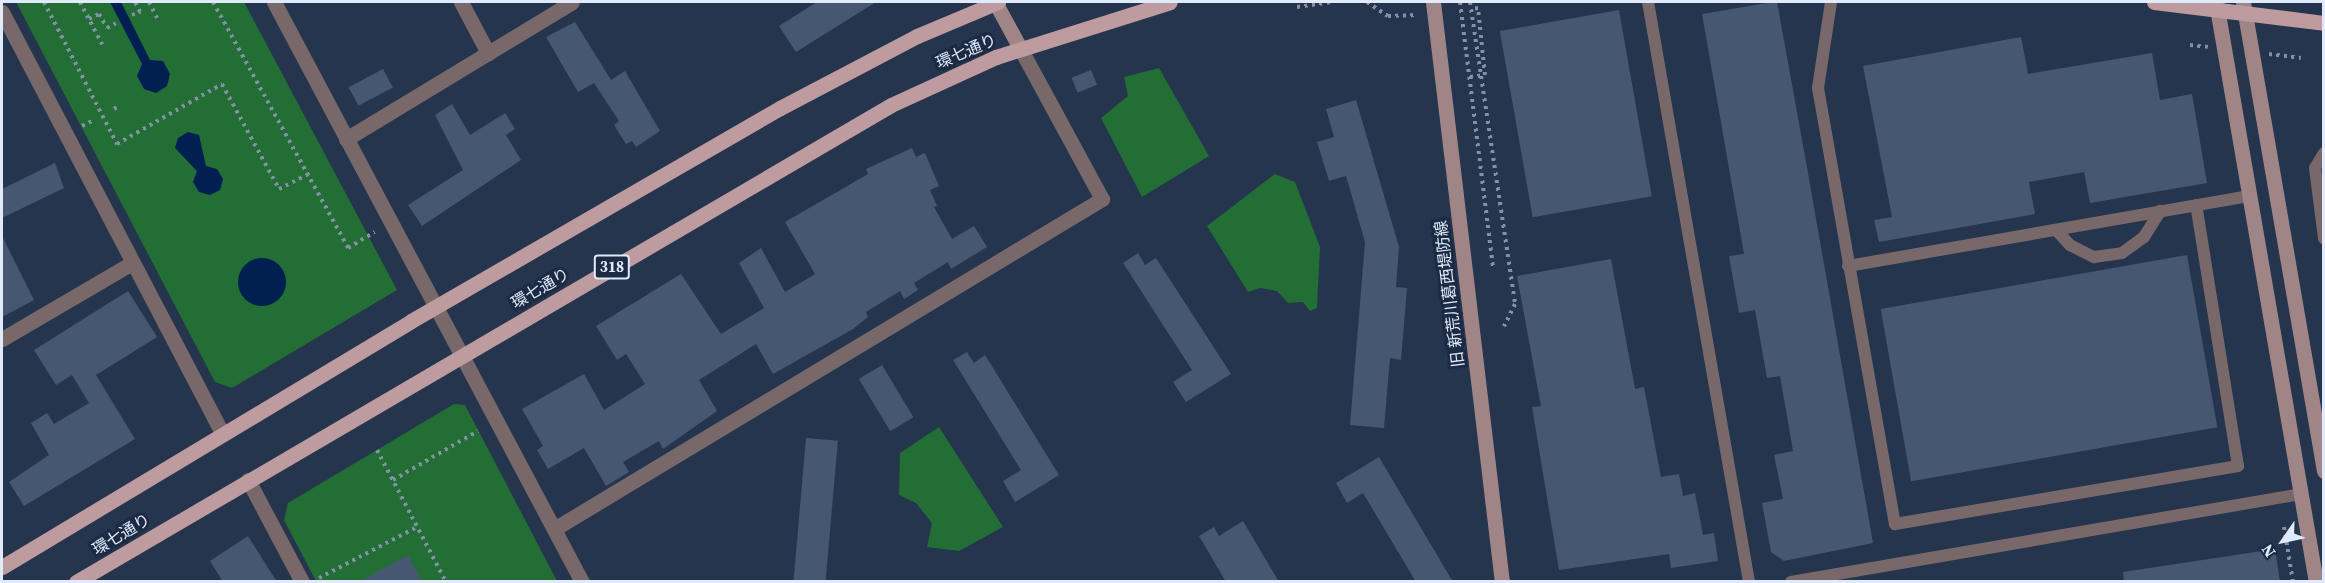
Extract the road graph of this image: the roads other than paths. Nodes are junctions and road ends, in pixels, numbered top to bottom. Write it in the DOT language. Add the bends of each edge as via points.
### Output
graph roads {
  1 [pos="274,2"];
  2 [pos="461,2"];
  3 [pos="572,2"];
  4 [pos="996,2"];
  5 [pos="1170,2"];
  6 [pos="1433,2"];
  7 [pos="1648,2"];
  8 [pos="1831,2"];
  9 [pos="2154,2"];
  10 [pos="2217,5"];
  11 [pos="2244,7"];
  12 [pos="2,12"];
  13 [pos="2324,24"];
  14 [pos="1020,48"];
  15 [pos="488,53"];
  16 [pos="346,139"];
  17 [pos="2324,153"];
  18 [pos="2250,196"];
  19 [pos="2196,205"];
  20 [pos="2160,212"];
  21 [pos="2056,230"];
  22 [pos="2324,238"];
  23 [pos="132,263"];
  24 [pos="1848,266"];
  25 [pos="435,308"];
  26 [pos="2,339"];
  27 [pos="460,356"];
  28 [pos="223,434"];
  29 [pos="2324,471"];
  30 [pos="248,480"];
  31 [pos="2301,494"];
  32 [pos="554,529"];
  33 [pos="2,567"];
  34 [pos="309,581"];
  35 [pos="76,582"];
  36 [pos="582,582"];
  37 [pos="1502,582"];
  38 [pos="1749,582"];
  39 [pos="1791,582"];
  40 [pos="2316,582"];
  1 -- 16 [label="street"];
  2 -- 15 [label="street"];
  3 -- 15 [label="street"];
  4 -- 14 [label="street"];
  4 -- 25 [label="main road, 環七通り" via="917,36 790,103"];
  5 -- 14 [label="main road, 環七通り / 318"];
  6 -- 37 [label="street, 旧 新荒川葛西堤防線"];
  7 -- 38 [label="lane"];
  8 -- 24 [label="lane" via="1818,88"];
  9 -- 10 [label="main road"];
  10 -- 11 [label="main road"];
  10 -- 18 [label="street"];
  11 -- 13 [label="main road"];
  11 -- 29 [label="street"];
  12 -- 23 [label="street"];
  14 -- 27 [label="main road, 環七通り / 318" via="891,105"];
  14 -- 32 [label="street" via="1102,199"];
  15 -- 16 [label="street"];
  16 -- 25 [label="street"];
  17 -- 22 [label="lane" via="2315,168"];
  18 -- 19 [label="lane"];
  18 -- 31 [label="street"];
  19 -- 20 [label="lane"];
  19 -- 24 [label="lane" via="2238,466 1895,524"];
  20 -- 21 [label="lane"];
  20 -- 21 [label="lane" via="2144,237 2122,253 2094,257 2070,245"];
  21 -- 24 [label="lane"];
  23 -- 26 [label="street"];
  23 -- 28 [label="street"];
  25 -- 27 [label="street"];
  25 -- 28 [label="main road, 環七通り"];
  27 -- 30 [label="main road, 環七通り / 318"];
  27 -- 32 [label="street"];
  28 -- 33 [label="main road, 環七通り"];
  30 -- 34 [label="street"];
  30 -- 35 [label="main road, 環七通り / 318"];
  31 -- 39 [label="lane"];
  31 -- 40 [label="street"];
  32 -- 36 [label="street"];
}
